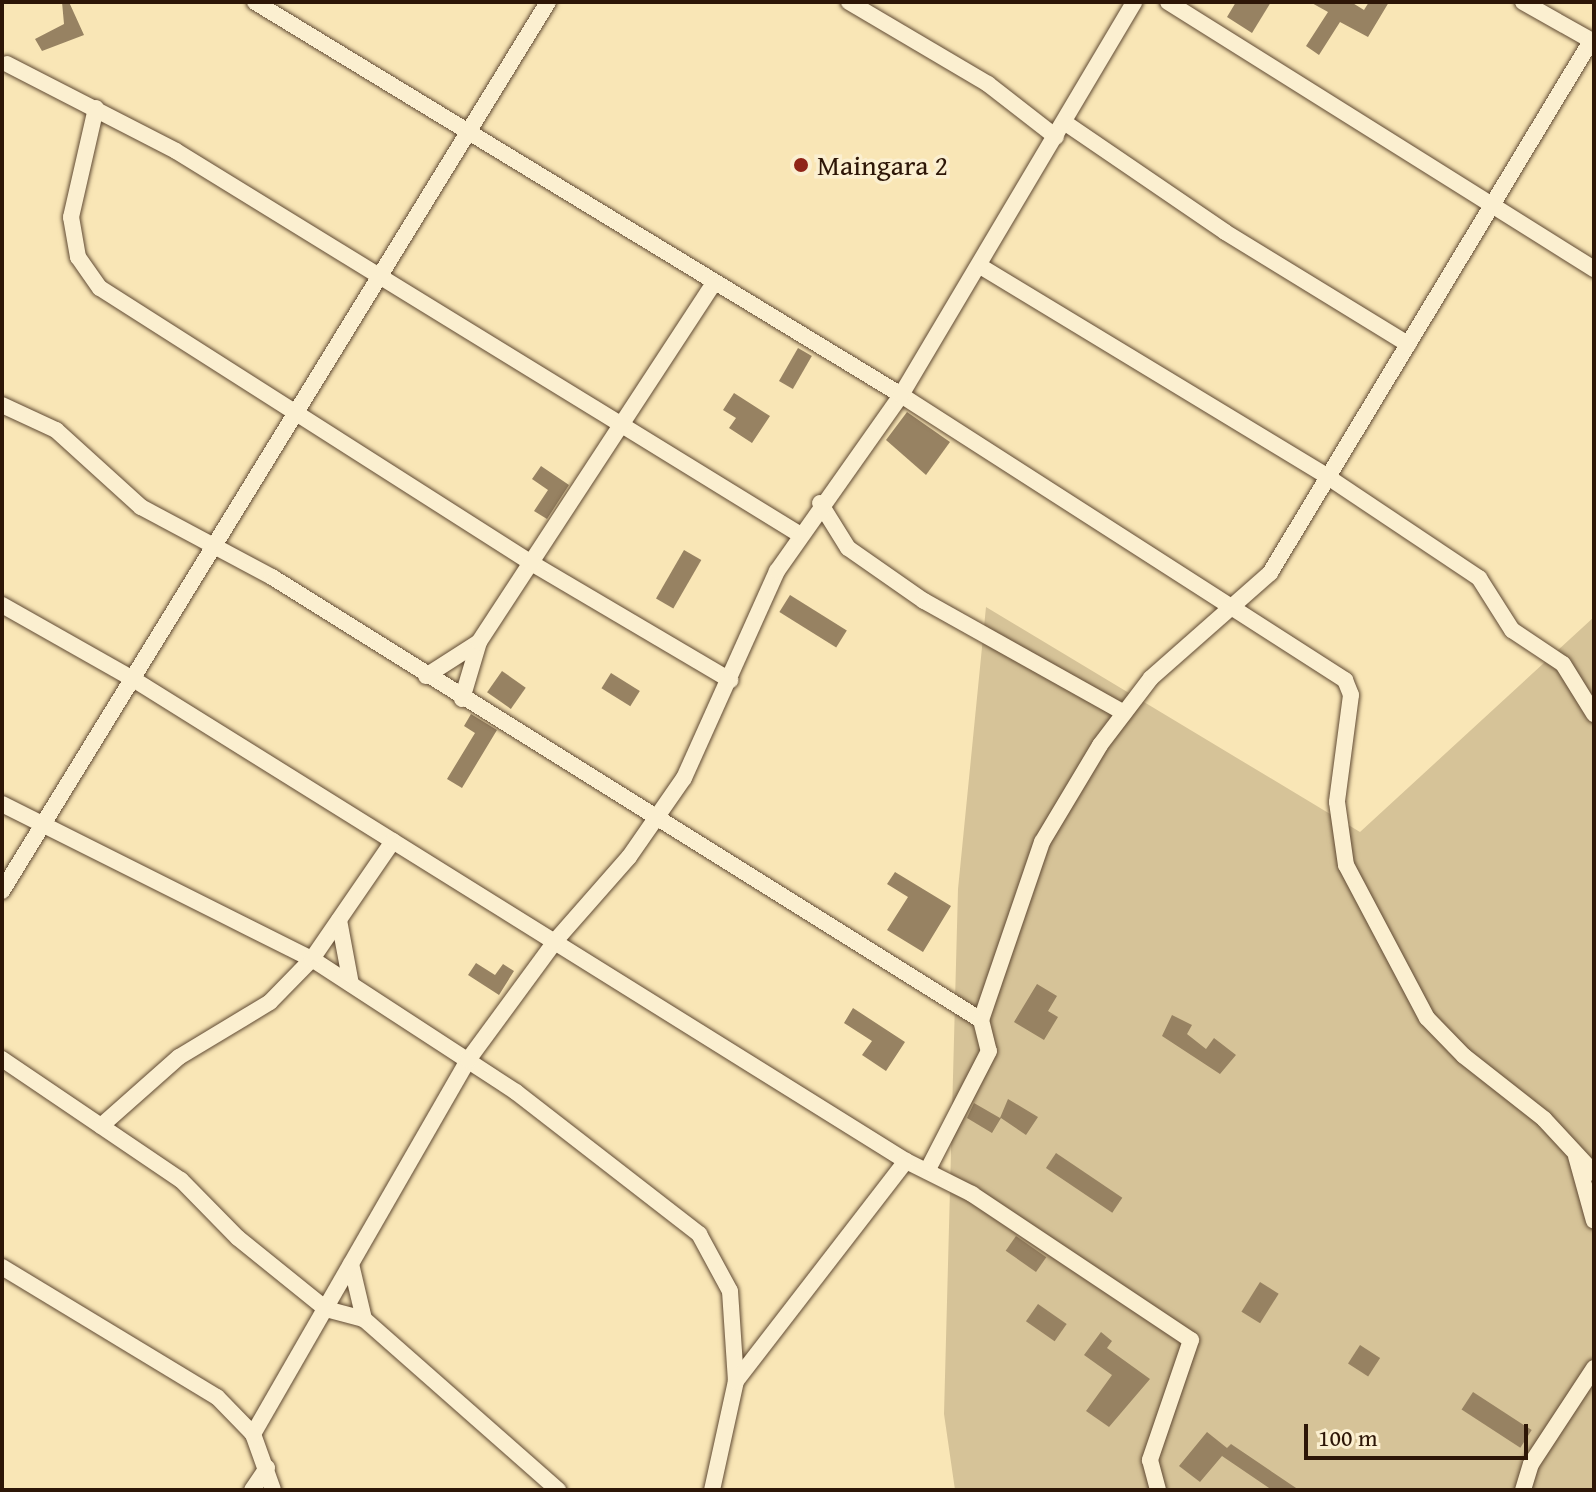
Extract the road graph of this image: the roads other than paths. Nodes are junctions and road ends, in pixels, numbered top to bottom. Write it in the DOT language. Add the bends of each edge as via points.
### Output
graph roads {
  1 [pos="255,2"];
  2 [pos="548,2"];
  3 [pos="849,2"];
  4 [pos="1134,2"];
  5 [pos="1168,2"];
  6 [pos="1523,2"];
  7 [pos="1593,41"];
  8 [pos="7,64"];
  9 [pos="96,108"];
  10 [pos="465,129"];
  11 [pos="1060,129"];
  12 [pos="1493,204"];
  13 [pos="980,266"];
  14 [pos="1594,269"];
  15 [pos="381,275"];
  16 [pos="714,283"];
  17 [pos="1408,344"];
  18 [pos="901,395"];
  19 [pos="2,405"];
  20 [pos="296,410"];
  21 [pos="618,423"];
  22 [pos="1328,477"];
  23 [pos="820,503"];
  24 [pos="799,534"];
  25 [pos="214,548"];
  26 [pos="533,564"];
  27 [pos="2,605"];
  28 [pos="1233,608"];
  29 [pos="479,642"];
  30 [pos="426,676"];
  31 [pos="133,679"];
  32 [pos="730,680"];
  33 [pos="462,699"];
  34 [pos="1124,713"];
  35 [pos="1594,714"];
  36 [pos="2,804"];
  37 [pos="655,821"];
  38 [pos="41,827"];
  39 [pos="393,841"];
  40 [pos="2,891"];
  41 [pos="339,920"];
  42 [pos="556,940"];
  43 [pos="312,959"];
  44 [pos="351,984"];
  45 [pos="981,1020"];
  46 [pos="2,1059"];
  47 [pos="468,1060"];
  48 [pos="101,1126"];
  49 [pos="1576,1156"];
  50 [pos="906,1161"];
  51 [pos="927,1171"];
  52 [pos="1594,1173"];
  53 [pos="1594,1221"];
  54 [pos="351,1264"];
  55 [pos="2,1267"];
  56 [pos="326,1309"];
  57 [pos="364,1319"];
  58 [pos="1594,1368"];
  59 [pos="736,1381"];
  60 [pos="253,1434"];
  61 [pos="267,1468"];
  62 [pos="252,1490"];
  63 [pos="273,1490"];
  64 [pos="558,1490"];
  65 [pos="712,1490"];
  66 [pos="1158,1490"];
  67 [pos="1523,1490"];
  1 -- 10 [label="street"];
  2 -- 10 [label="street"];
  3 -- 11 [label="street"];
  4 -- 11 [label="street"];
  5 -- 12 [label="street"];
  6 -- 7 [label="street"];
  7 -- 12 [label="street"];
  8 -- 9 [label="street"];
  9 -- 15 [label="street"];
  9 -- 20 [label="street" via="71,217 86,274"];
  10 -- 15 [label="street"];
  10 -- 16 [label="street"];
  11 -- 13 [label="street"];
  11 -- 17 [label="street"];
  12 -- 14 [label="street"];
  12 -- 17 [label="street"];
  13 -- 18 [label="street"];
  13 -- 22 [label="street"];
  15 -- 20 [label="street"];
  15 -- 21 [label="street"];
  16 -- 18 [label="street"];
  16 -- 21 [label="street"];
  17 -- 22 [label="street"];
  18 -- 23 [label="street"];
  18 -- 28 [label="street"];
  19 -- 25 [label="street" via="56,430 141,507"];
  20 -- 25 [label="street"];
  20 -- 26 [label="street"];
  21 -- 24 [label="street"];
  21 -- 26 [label="street"];
  22 -- 28 [label="street" via="1270,573"];
  22 -- 35 [label="street" via="1479,578 1512,630 1563,664"];
  23 -- 24 [label="street"];
  23 -- 34 [label="street" via="848,548 924,601"];
  24 -- 32 [label="street"];
  25 -- 30 [label="street" via="272,577"];
  25 -- 31 [label="street"];
  26 -- 29 [label="street"];
  26 -- 32 [label="street"];
  27 -- 31 [label="street"];
  28 -- 34 [label="street" via="1191,639"];
  28 -- 49 [label="street" via="1350,686 1337,802 1346,865 1427,1018 1464,1056 1544,1119"];
  29 -- 30 [label="street"];
  29 -- 33 [label="street"];
  30 -- 33 [label="street"];
  31 -- 38 [label="street"];
  31 -- 39 [label="street"];
  32 -- 37 [label="street" via="684,778"];
  33 -- 37 [label="street"];
  34 -- 45 [label="street" via="1042,842"];
  36 -- 38 [label="street"];
  37 -- 42 [label="street"];
  37 -- 45 [label="street"];
  38 -- 40 [label="street"];
  38 -- 43 [label="street"];
  39 -- 41 [label="street"];
  39 -- 42 [label="street"];
  41 -- 43 [label="street"];
  41 -- 44 [label="street"];
  42 -- 47 [label="street"];
  42 -- 50 [label="street"];
  43 -- 44 [label="street"];
  43 -- 48 [label="street" via="270,1002 179,1057"];
  44 -- 47 [label="street"];
  45 -- 51 [label="street" via="989,1051"];
  46 -- 48 [label="street"];
  47 -- 54 [label="street"];
  47 -- 59 [label="street" via="699,1234 730,1291"];
  48 -- 56 [label="street" via="181,1180 238,1238"];
  49 -- 52 [label="street"];
  49 -- 53 [label="street"];
  50 -- 51 [label="street"];
  50 -- 59 [label="street"];
  51 -- 66 [label="street" via="1050,1244 1191,1340 1150,1460"];
  54 -- 56 [label="street"];
  54 -- 57 [label="street"];
  55 -- 60 [label="street" via="217,1397"];
  56 -- 57 [label="street"];
  56 -- 60 [label="street"];
  57 -- 64 [label="street"];
  58 -- 67 [label="street" via="1531,1464"];
  59 -- 65 [label="street"];
  60 -- 61 [label="street"];
  61 -- 62 [label="street"];
  61 -- 63 [label="street"];
}
